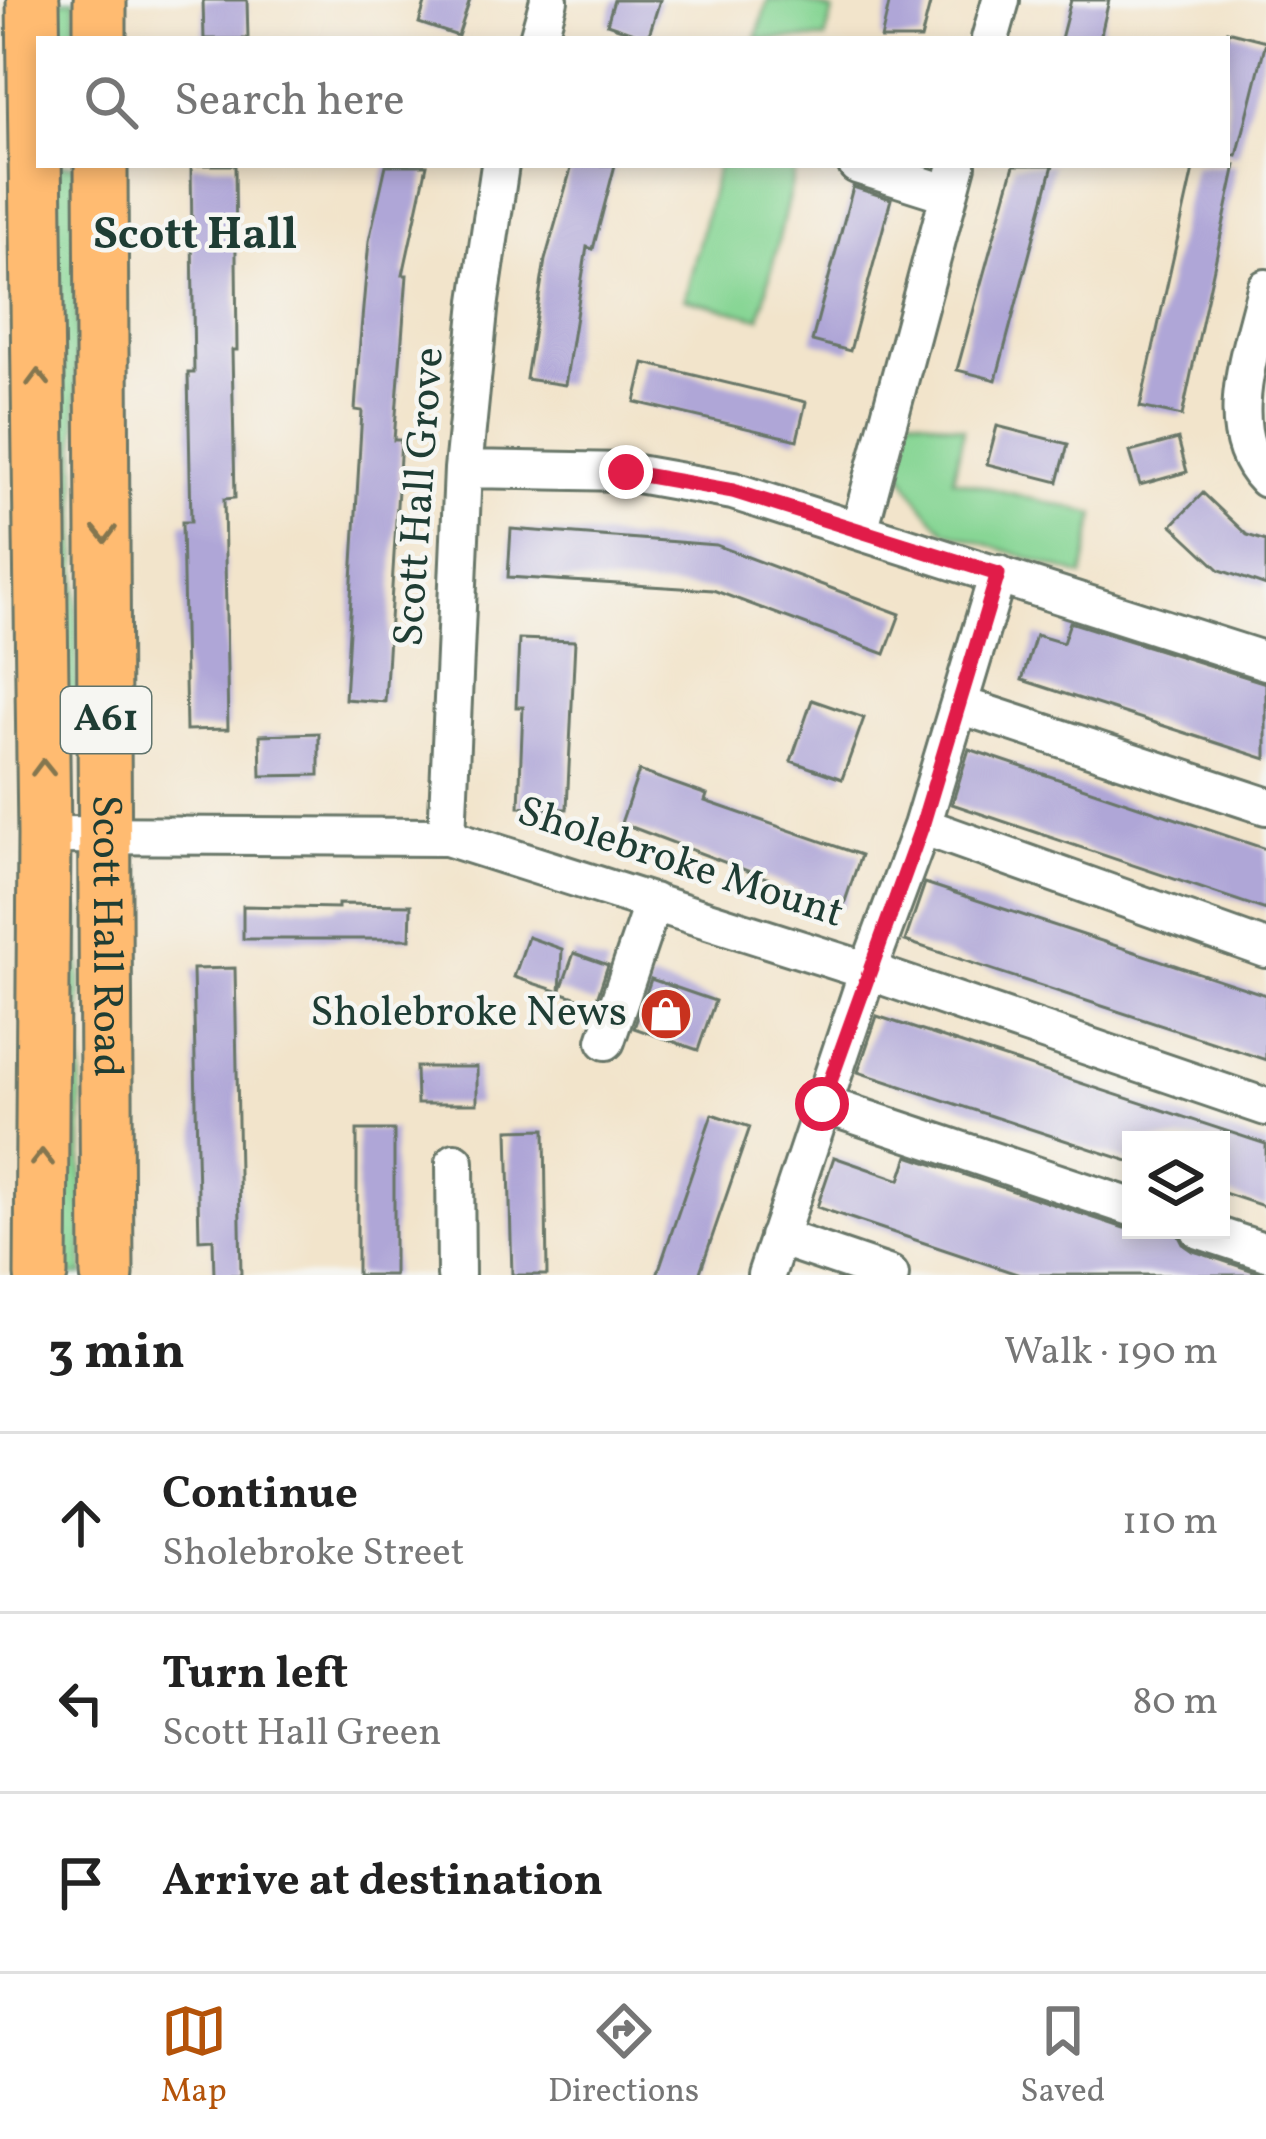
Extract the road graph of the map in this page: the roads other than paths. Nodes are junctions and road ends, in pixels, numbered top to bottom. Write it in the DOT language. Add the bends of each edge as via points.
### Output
graph roads {
  1 [pos="33,0"];
  2 [pos="100,0"];
  3 [pos="549,0"];
  4 [pos="1000,0"];
  5 [pos="100,36"];
  6 [pos="539,36"];
  7 [pos="991,36"];
  8 [pos="101,168"];
  9 [pos="500,168"];
  10 [pos="877,168"];
  11 [pos="953,179"];
  12 [pos="1266,288"];
  13 [pos="463,469"];
  14 [pos="1266,479"];
  15 [pos="859,531"];
  16 [pos="998,574"];
  17 [pos="1266,661"];
  18 [pos="960,705"];
  19 [pos="1266,806"];
  20 [pos="922,826"];
  21 [pos="44,835"];
  22 [pos="105,836"];
  23 [pos="448,837"];
  24 [pos="653,902"];
  25 [pos="1266,949"];
  26 [pos="868,971"];
  27 [pos="606,1041"];
  28 [pos="822,1104"];
  29 [pos="1266,1107"];
  30 [pos="455,1162"];
  31 [pos="1122,1204"];
  32 [pos="778,1237"];
  33 [pos="1227,1239"];
  34 [pos="1266,1252"];
  35 [pos="41,1275"];
  36 [pos="107,1275"];
  37 [pos="456,1275"];
  38 [pos="766,1275"];
  39 [pos="890,1275"];
  21 -- 1 [label="highway, Scott Hall Road / A61, one-way"];
  2 -- 5 [label="highway"];
  3 -- 6 [label="street"];
  4 -- 7 [label="street"];
  8 -- 22 [label="highway, Scott Hall Road / A61, one-way"];
  9 -- 13 [label="street, Scott Hall Grove"];
  10 -- 11 [label="street"];
  11 -- 15 [label="street"];
  12 -- 14 [label="street" via="1242,397 1244,440"];
  13 -- 15 [label="street" via="626,472 733,491"];
  13 -- 23 [label="street, Scott Hall Grove"];
  15 -- 16 [label="street"];
  16 -- 17 [label="street"];
  16 -- 18 [label="street"];
  18 -- 19 [label="street"];
  18 -- 20 [label="street"];
  20 -- 25 [label="street"];
  20 -- 26 [label="street"];
  21 -- 22 [label="street, Sholebroke Mount"];
  35 -- 21 [label="highway, Scott Hall Road / A61, one-way"];
  22 -- 23 [label="street, Sholebroke Mount"];
  22 -- 36 [label="highway, Scott Hall Road / A61"];
  23 -- 24 [label="street, Sholebroke Mount"];
  24 -- 26 [label="street, Sholebroke Mount"];
  24 -- 27 [label="street"];
  26 -- 28 [label="street"];
  26 -- 29 [label="street, Sholebroke Mount"];
  28 -- 31 [label="street"];
  28 -- 32 [label="street"];
  30 -- 37 [label="street"];
  32 -- 38 [label="street"];
  32 -- 39 [label="street"];
  33 -- 34 [label="street"];
}
